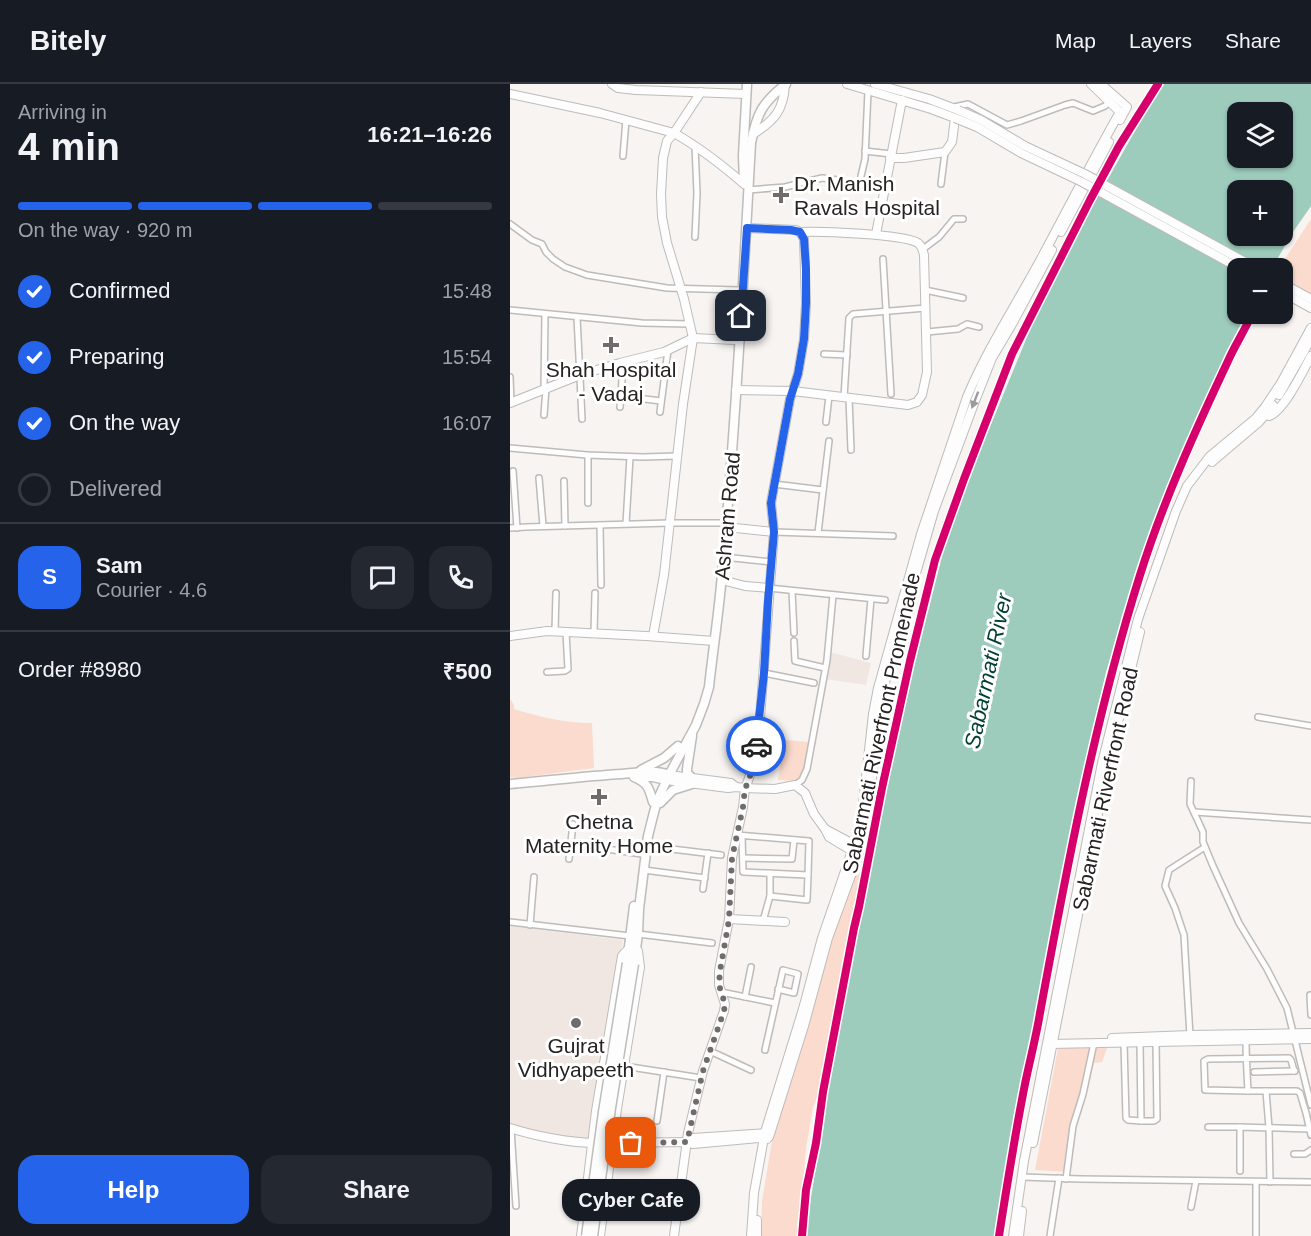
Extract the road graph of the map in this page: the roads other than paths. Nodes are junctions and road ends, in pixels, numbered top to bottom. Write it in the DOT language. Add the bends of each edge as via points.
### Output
graph roads {
  1 [pos="612,84"];
  2 [pos="747,84"];
  3 [pos="786,84"];
  4 [pos="847,84"];
  5 [pos="875,84"];
  6 [pos="1091,84"];
  7 [pos="1101,84"];
  8 [pos="868,91"];
  9 [pos="701,92"];
  10 [pos="510,93"];
  11 [pos="746,94"];
  12 [pos="902,100"];
  13 [pos="1109,102"];
  14 [pos="955,112"];
  15 [pos="626,120"];
  16 [pos="674,133"];
  17 [pos="753,134"];
  18 [pos="695,146"];
  19 [pos="865,151"];
  20 [pos="945,152"];
  21 [pos="623,156"];
  22 [pos="891,156"];
  23 [pos="861,176"];
  24 [pos="838,180"];
  25 [pos="941,184"];
  26 [pos="746,187"];
  27 [pos="963,219"];
  28 [pos="510,224"];
  29 [pos="747,228"];
  30 [pos="800,232"];
  31 [pos="876,234"];
  32 [pos="695,237"];
  33 [pos="923,249"];
  34 [pos="1238,258"];
  35 [pos="883,259"];
  36 [pos="1227,261"];
  37 [pos="1293,289"];
  38 [pos="681,290"];
  39 [pos="738,290"];
  40 [pos="925,290"];
  41 [pos="963,298"];
  42 [pos="1293,298"];
  43 [pos="1311,299"];
  44 [pos="926,308"];
  45 [pos="1311,308"];
  46 [pos="510,310"];
  47 [pos="886,311"];
  48 [pos="545,314"];
  49 [pos="577,317"];
  50 [pos="690,324"];
  51 [pos="979,327"];
  52 [pos="1311,328"];
  53 [pos="927,332"];
  54 [pos="693,338"];
  55 [pos="1311,339"];
  56 [pos="735,340"];
  57 [pos="668,350"];
  58 [pos="824,354"];
  59 [pos="847,355"];
  60 [pos="1311,356"];
  61 [pos="622,362"];
  62 [pos="580,375"];
  63 [pos="510,377"];
  64 [pos="1283,384"];
  65 [pos="545,388"];
  66 [pos="736,390"];
  67 [pos="793,391"];
  68 [pos="891,394"];
  69 [pos="621,396"];
  70 [pos="830,396"];
  71 [pos="846,397"];
  72 [pos="661,400"];
  73 [pos="511,403"];
  74 [pos="620,407"];
  75 [pos="660,412"];
  76 [pos="1263,414"];
  77 [pos="544,415"];
  78 [pos="582,418"];
  79 [pos="826,422"];
  80 [pos="829,441"];
  81 [pos="510,448"];
  82 [pos="851,450"];
  83 [pos="588,455"];
  84 [pos="677,456"];
  85 [pos="630,457"];
  86 [pos="513,471"];
  87 [pos="539,478"];
  88 [pos="564,481"];
  89 [pos="774,484"];
  90 [pos="824,489"];
  91 [pos="588,503"];
  92 [pos="670,523"];
  93 [pos="626,524"];
  94 [pos="600,525"];
  95 [pos="724,525"];
  96 [pos="543,526"];
  97 [pos="566,526"];
  98 [pos="513,528"];
  99 [pos="774,532"];
  100 [pos="818,533"];
  101 [pos="893,536"];
  102 [pos="922,542"];
  103 [pos="724,556"];
  104 [pos="771,562"];
  105 [pos="722,580"];
  106 [pos="601,585"];
  107 [pos="769,588"];
  108 [pos="792,591"];
  109 [pos="556,593"];
  110 [pos="595,593"];
  111 [pos="833,595"];
  112 [pos="871,599"];
  113 [pos="885,600"];
  114 [pos="555,631"];
  115 [pos="566,632"];
  116 [pos="594,633"];
  117 [pos="794,633"];
  118 [pos="510,636"];
  119 [pos="653,636"];
  120 [pos="712,641"];
  121 [pos="794,641"];
  122 [pos="866,656"];
  123 [pos="825,668"];
  124 [pos="547,672"];
  125 [pos="764,673"];
  126 [pos="814,683"];
  127 [pos="1258,717"];
  128 [pos="1311,726"];
  129 [pos="693,730"];
  130 [pos="678,746"];
  131 [pos="634,775"];
  132 [pos="665,777"];
  133 [pos="691,781"];
  134 [pos="1191,781"];
  135 [pos="795,785"];
  136 [pos="511,786"];
  137 [pos="745,788"];
  138 [pos="654,805"];
  139 [pos="1194,812"];
  140 [pos="1311,820"];
  141 [pos="573,824"];
  142 [pos="740,836"];
  143 [pos="794,840"];
  144 [pos="571,844"];
  145 [pos="647,846"];
  146 [pos="1205,847"];
  147 [pos="856,849"];
  148 [pos="708,853"];
  149 [pos="642,854"];
  150 [pos="722,855"];
  151 [pos="743,858"];
  152 [pos="569,859"];
  153 [pos="644,870"];
  154 [pos="770,873"];
  155 [pos="808,875"];
  156 [pos="534,877"];
  157 [pos="705,878"];
  158 [pos="703,889"];
  159 [pos="770,896"];
  160 [pos="729,920"];
  161 [pos="763,921"];
  162 [pos="510,922"];
  163 [pos="785,922"];
  164 [pos="531,925"];
  165 [pos="634,935"];
  166 [pos="712,943"];
  167 [pos="633,947"];
  168 [pos="631,964"];
  169 [pos="751,967"];
  170 [pos="778,989"];
  171 [pos="721,992"];
  172 [pos="1310,995"];
  173 [pos="745,997"];
  174 [pos="775,1003"];
  175 [pos="1311,1015"];
  176 [pos="1311,1033"];
  177 [pos="1294,1036"];
  178 [pos="1190,1038"];
  179 [pos="1311,1039"];
  180 [pos="1246,1040"];
  181 [pos="1050,1042"];
  182 [pos="1124,1042"];
  183 [pos="1140,1042"];
  184 [pos="1156,1042"];
  185 [pos="1094,1043"];
  186 [pos="710,1050"];
  187 [pos="765,1050"];
  188 [pos="1246,1057"];
  189 [pos="624,1066"];
  190 [pos="751,1070"];
  191 [pos="1293,1071"];
  192 [pos="1303,1071"];
  193 [pos="664,1072"];
  194 [pos="1254,1072"];
  195 [pos="701,1078"];
  196 [pos="1248,1091"];
  197 [pos="1266,1091"];
  198 [pos="1311,1105"];
  199 [pos="657,1121"];
  200 [pos="1141,1121"];
  201 [pos="1208,1127"];
  202 [pos="1240,1127"];
  203 [pos="510,1128"];
  204 [pos="1269,1128"];
  205 [pos="1310,1132"];
  206 [pos="767,1136"];
  207 [pos="511,1139"];
  208 [pos="687,1142"];
  209 [pos="592,1143"];
  210 [pos="612,1143"];
  211 [pos="1311,1150"];
  212 [pos="1294,1154"];
  213 [pos="1240,1171"];
  214 [pos="1024,1177"];
  215 [pos="1059,1178"];
  216 [pos="1066,1179"];
  217 [pos="1196,1181"];
  218 [pos="1256,1182"];
  219 [pos="1270,1182"];
  220 [pos="1311,1182"];
  221 [pos="512,1190"];
  222 [pos="516,1206"];
  223 [pos="1191,1207"];
  224 [pos="581,1236"];
  225 [pos="586,1236"];
  226 [pos="593,1236"];
  227 [pos="600,1236"];
  228 [pos="674,1236"];
  229 [pos="751,1236"];
  230 [pos="757,1236"];
  231 [pos="1013,1236"];
  232 [pos="1019,1236"];
  233 [pos="1050,1236"];
  234 [pos="1256,1236"];
  1 -- 9 [label="street" via="636,90"];
  2 -- 11 [label="main road, Ashram Road"];
  3 -- 17 [label="main road, Ashram Road" via="762,106"];
  3 -- 17 [label="street" via="781,107 768,125"];
  4 -- 8 [label="street"];
  5 -- 14 [label="street" via="929,99"];
  6 -- 13 [label="street"];
  7 -- 102 [label="street, one-way" via="1127,107 992,358"];
  8 -- 12 [label="street"];
  8 -- 19 [label="street"];
  9 -- 11 [label="street"];
  9 -- 16 [label="street"];
  10 -- 15 [label="street"];
  11 -- 26 [label="main road, Ashram Road"];
  12 -- 14 [label="street"];
  12 -- 22 [label="street"];
  13 -- 14 [label="street" via="1093,111 1073,103 1007,125 968,104"];
  13 -- 102 [label="street" via="1119,112 973,382"];
  14 -- 20 [label="street" via="952,142"];
  14 -- 34 [label="street, bridge" via="981,120"];
  14 -- 36 [label="street, bridge" via="1021,153"];
  15 -- 16 [label="street"];
  15 -- 21 [label="street"];
  16 -- 18 [label="street"];
  16 -- 38 [label="street" via="667,141 663,158 662,217"];
  17 -- 26 [label="main road, Ashram Road"];
  18 -- 26 [label="street"];
  18 -- 32 [label="street"];
  19 -- 22 [label="street"];
  19 -- 23 [label="street"];
  20 -- 22 [label="street"];
  20 -- 25 [label="street"];
  22 -- 31 [label="street"];
  24 -- 26 [label="street" via="822,178 785,188"];
  26 -- 29 [label="main road, Ashram Road"];
  26 -- 39 [label="main road, Ashram Road"];
  27 -- 33 [label="street" via="954,219"];
  28 -- 38 [label="street" via="542,244 565,267 599,278"];
  29 -- 30 [label="street"];
  29 -- 66 [label="main road, Ashram Road"];
  30 -- 31 [label="street"];
  30 -- 67 [label="street" via="804,239 806,321"];
  31 -- 33 [label="street" via="914,241"];
  33 -- 40 [label="street"];
  35 -- 47 [label="street"];
  37 -- 43 [label="street"];
  38 -- 39 [label="street"];
  38 -- 50 [label="street"];
  39 -- 56 [label="main road, Ashram Road"];
  40 -- 41 [label="street"];
  40 -- 44 [label="street"];
  42 -- 45 [label="street"];
  44 -- 47 [label="street"];
  44 -- 53 [label="street"];
  46 -- 48 [label="street"];
  47 -- 59 [label="street" via="850,316"];
  47 -- 68 [label="street"];
  48 -- 49 [label="street"];
  48 -- 65 [label="street"];
  49 -- 50 [label="street"];
  49 -- 62 [label="street"];
  50 -- 54 [label="street"];
  51 -- 53 [label="street" via="966,324 958,329"];
  52 -- 64 [label="street"];
  53 -- 71 [label="street" via="927,372 917,402 908,405"];
  54 -- 56 [label="street"];
  54 -- 57 [label="street"];
  54 -- 84 [label="street"];
  55 -- 64 [label="street"];
  56 -- 95 [label="main road, Ashram Road"];
  57 -- 61 [label="street"];
  57 -- 72 [label="street"];
  58 -- 59 [label="street"];
  59 -- 71 [label="street"];
  60 -- 76 [label="street" via="1277,412 1272,416"];
  61 -- 62 [label="street"];
  61 -- 69 [label="street"];
  62 -- 65 [label="street"];
  62 -- 78 [label="street"];
  63 -- 73 [label="street"];
  64 -- 76 [label="street, Sabarmati Riverfront Road"];
  65 -- 73 [label="street"];
  65 -- 77 [label="street"];
  66 -- 67 [label="street"];
  66 -- 95 [label="main road, Ashram Road"];
  67 -- 70 [label="street"];
  67 -- 89 [label="street"];
  69 -- 72 [label="street"];
  69 -- 74 [label="street"];
  70 -- 71 [label="street"];
  70 -- 79 [label="street"];
  71 -- 82 [label="street"];
  72 -- 75 [label="street"];
  76 -- 181 [label="street, Sabarmati Riverfront Road" via="1210,456 1187,486 1138,619 1102,762"];
  80 -- 90 [label="street"];
  81 -- 83 [label="street"];
  83 -- 85 [label="street"];
  83 -- 91 [label="street"];
  84 -- 85 [label="street"];
  84 -- 92 [label="street"];
  85 -- 93 [label="street"];
  86 -- 98 [label="street"];
  87 -- 96 [label="street"];
  88 -- 97 [label="street"];
  89 -- 90 [label="street"];
  89 -- 99 [label="street"];
  90 -- 100 [label="street"];
  92 -- 93 [label="street"];
  92 -- 95 [label="street"];
  92 -- 119 [label="street"];
  93 -- 94 [label="street"];
  94 -- 97 [label="street"];
  94 -- 106 [label="street"];
  95 -- 99 [label="street"];
  95 -- 103 [label="main road, Ashram Road"];
  95 -- 120 [label="main road, Ashram Road"];
  96 -- 97 [label="street"];
  96 -- 98 [label="street"];
  99 -- 100 [label="street"];
  99 -- 104 [label="street"];
  100 -- 101 [label="street"];
  102 -- 147 [label="street" via="878,688"];
  103 -- 104 [label="street"];
  103 -- 105 [label="main road, Ashram Road"];
  104 -- 107 [label="street"];
  105 -- 107 [label="street"];
  105 -- 120 [label="main road, Ashram Road"];
  107 -- 108 [label="street"];
  107 -- 125 [label="street"];
  108 -- 111 [label="street"];
  108 -- 117 [label="street"];
  109 -- 114 [label="street"];
  110 -- 116 [label="street"];
  111 -- 112 [label="street"];
  111 -- 123 [label="street"];
  112 -- 113 [label="street"];
  112 -- 122 [label="street"];
  114 -- 115 [label="street"];
  114 -- 118 [label="street"];
  115 -- 116 [label="street"];
  115 -- 124 [label="street" via="568,669"];
  116 -- 119 [label="street"];
  119 -- 120 [label="street"];
  120 -- 129 [label="main road, Ashram Road" via="709,687"];
  120 -- 130 [label="main road, Ashram Road" via="700,703"];
  121 -- 123 [label="street" via="795,661"];
  123 -- 135 [label="street" via="807,769"];
  125 -- 126 [label="street"];
  125 -- 137 [label="street" via="756,746"];
  127 -- 128 [label="street"];
  129 -- 132 [label="main road, Ashram Road"];
  129 -- 133 [label="main road" via="687,769"];
  130 -- 131 [label="main road"];
  130 -- 132 [label="main road, Ashram Road"];
  131 -- 132 [label="main road" via="657,771"];
  131 -- 136 [label="main road" via="580,776"];
  131 -- 138 [label="main road" via="645,782"];
  132 -- 133 [label="street"];
  132 -- 138 [label="main road, Ashram Road"];
  133 -- 137 [label="street" via="731,783"];
  133 -- 138 [label="main road"];
  134 -- 139 [label="street" via="1190,804"];
  135 -- 137 [label="street"];
  135 -- 147 [label="street" via="805,794 829,837"];
  137 -- 142 [label="street"];
  138 -- 145 [label="main road, Ashram Road"];
  138 -- 149 [label="main road, Ashram Road"];
  139 -- 140 [label="street"];
  139 -- 146 [label="street"];
  141 -- 144 [label="street"];
  142 -- 143 [label="street"];
  142 -- 151 [label="street"];
  142 -- 160 [label="street" via="732,858"];
  143 -- 151 [label="street" via="792,859"];
  143 -- 155 [label="street" via="809,841"];
  144 -- 149 [label="street"];
  144 -- 152 [label="street"];
  145 -- 148 [label="street"];
  145 -- 153 [label="main road, Ashram Road"];
  146 -- 177 [label="street" via="1239,923 1287,1008"];
  146 -- 178 [label="street" via="1169,870 1165,886 1184,935"];
  147 -- 206 [label="street" via="822,938"];
  148 -- 150 [label="street"];
  148 -- 157 [label="street"];
  149 -- 165 [label="main road, Ashram Road"];
  151 -- 154 [label="street" via="743,872"];
  153 -- 157 [label="street"];
  153 -- 165 [label="main road, Ashram Road"];
  154 -- 155 [label="street"];
  154 -- 159 [label="street"];
  155 -- 159 [label="street" via="807,900"];
  156 -- 164 [label="street"];
  157 -- 158 [label="street"];
  159 -- 161 [label="street"];
  160 -- 161 [label="street"];
  160 -- 171 [label="street" via="720,971"];
  161 -- 163 [label="street"];
  162 -- 164 [label="street"];
  164 -- 165 [label="street"];
  165 -- 166 [label="street"];
  165 -- 167 [label="main road, Ashram Road"];
  167 -- 168 [label="main road, Ashram Road"];
  167 -- 189 [label="street" via="640,967"];
  167 -- 209 [label="street" via="622,956"];
  168 -- 225 [label="main road, bridge" via="604,1107"];
  168 -- 226 [label="main road, bridge"];
  169 -- 173 [label="street"];
  170 -- 170 [label="street" via="783,970 798,974 794,993"];
  170 -- 174 [label="street"];
  171 -- 173 [label="street"];
  171 -- 186 [label="street" via="724,1011"];
  172 -- 175 [label="street"];
  173 -- 174 [label="street"];
  174 -- 187 [label="street"];
  176 -- 177 [label="street"];
  177 -- 178 [label="street"];
  177 -- 179 [label="street"];
  177 -- 180 [label="street"];
  177 -- 192 [label="street"];
  178 -- 180 [label="street"];
  178 -- 181 [label="street"];
  178 -- 184 [label="street"];
  180 -- 188 [label="street"];
  181 -- 185 [label="street"];
  181 -- 214 [label="street, Sabarmati Riverfront Road"];
  182 -- 183 [label="street"];
  182 -- 185 [label="street"];
  182 -- 200 [label="street" via="1126,1118"];
  183 -- 184 [label="street"];
  183 -- 200 [label="street"];
  184 -- 200 [label="street" via="1157,1119"];
  185 -- 216 [label="street" via="1073,1126"];
  186 -- 190 [label="street"];
  186 -- 195 [label="street"];
  188 -- 191 [label="street" via="1289,1058"];
  188 -- 196 [label="street"];
  188 -- 196 [label="street" via="1205,1059 1204,1088"];
  189 -- 193 [label="street"];
  189 -- 210 [label="street"];
  191 -- 192 [label="street"];
  191 -- 194 [label="street"];
  192 -- 198 [label="street"];
  193 -- 195 [label="street"];
  193 -- 199 [label="street"];
  195 -- 208 [label="street"];
  196 -- 197 [label="street"];
  197 -- 204 [label="street"];
  197 -- 205 [label="street" via="1300,1093"];
  201 -- 202 [label="street"];
  202 -- 204 [label="street"];
  202 -- 213 [label="street"];
  203 -- 207 [label="street"];
  203 -- 209 [label="street"];
  204 -- 205 [label="street"];
  204 -- 219 [label="street"];
  206 -- 208 [label="street" via="693,1138"];
  206 -- 229 [label="street" via="754,1192"];
  206 -- 230 [label="street"];
  207 -- 221 [label="street"];
  208 -- 210 [label="street"];
  208 -- 228 [label="street"];
  209 -- 210 [label="street"];
  209 -- 224 [label="street"];
  210 -- 227 [label="street"];
  211 -- 212 [label="street"];
  214 -- 215 [label="street"];
  214 -- 231 [label="street, Sabarmati Riverfront Road"];
  214 -- 232 [label="street, Sabarmati Riverfront Road"];
  215 -- 216 [label="street"];
  215 -- 233 [label="street"];
  216 -- 217 [label="street"];
  217 -- 218 [label="street"];
  217 -- 223 [label="street"];
  218 -- 219 [label="street"];
  218 -- 234 [label="street"];
  219 -- 220 [label="street"];
  221 -- 222 [label="street"];
}
